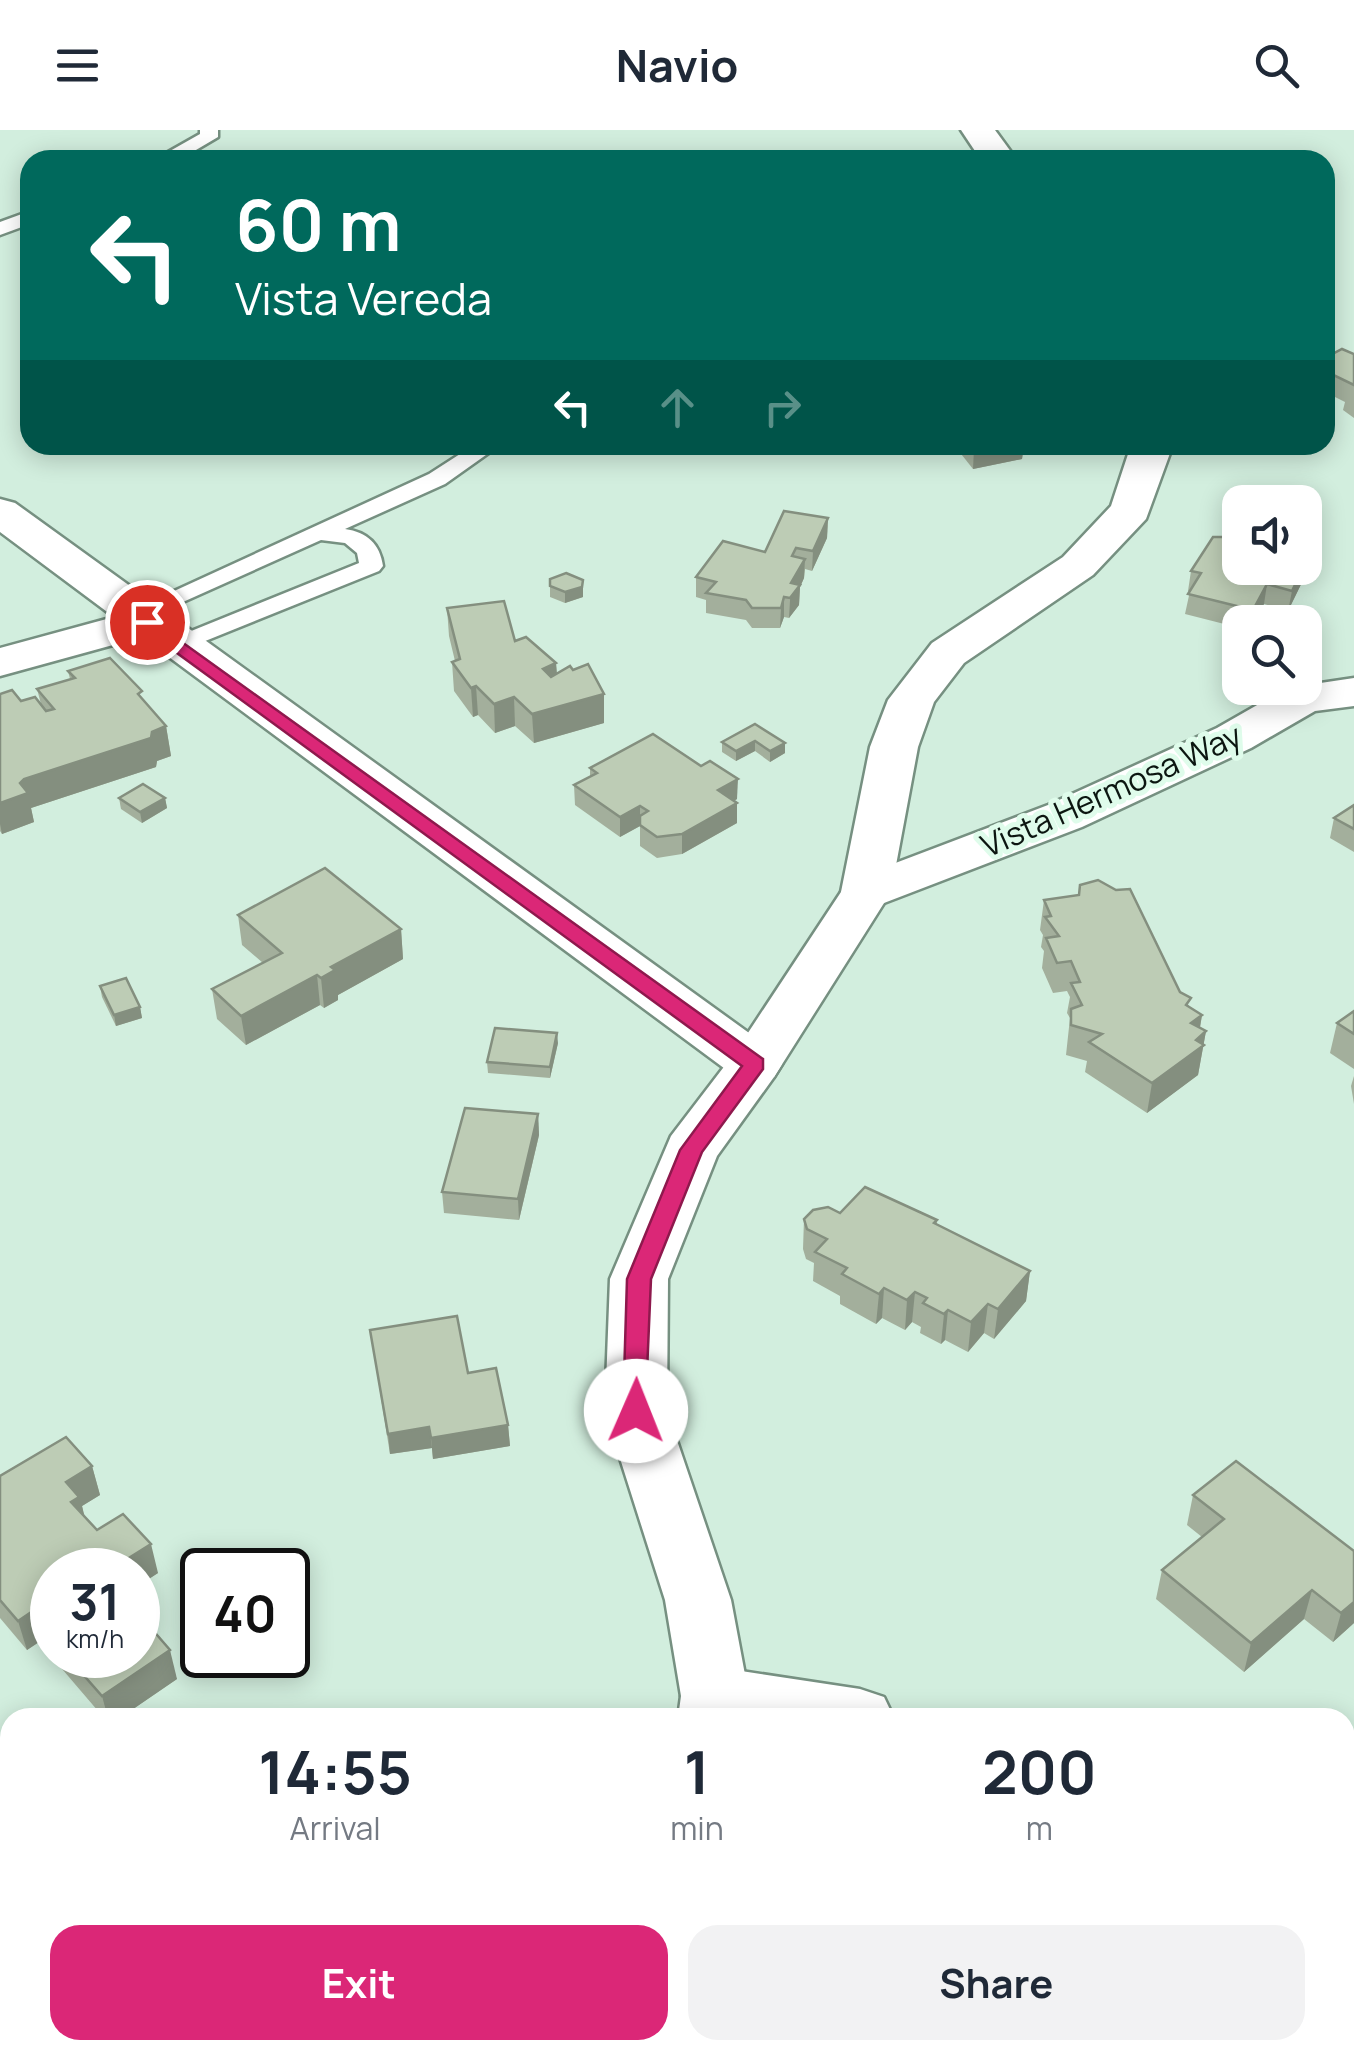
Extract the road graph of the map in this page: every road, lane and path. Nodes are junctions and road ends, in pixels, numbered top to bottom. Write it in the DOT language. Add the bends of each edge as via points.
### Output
graph roads {
  1 [pos="208,130"];
  2 [pos="183,150"];
  3 [pos="474,455"];
  4 [pos="1149,455"];
  5 [pos="0,512"];
  6 [pos="318,533"];
  7 [pos="154,627"];
  8 [pos="0,662"];
  9 [pos="1354,692"];
  10 [pos="866,892"];
  11 [pos="755,1064"];
  12 [pos="713,1707"];
  1 -- 2 [label="lane" via="209,136"];
  3 -- 6 [label="lane" via="437,479"];
  4 -- 10 [label="street" via="1131,510 1078,566 948,653 911,700 894,747"];
  5 -- 7 [label="street"];
  6 -- 7 [label="lane"];
  6 -- 7 [label="lane" via="352,537 369,550 371,566"];
  7 -- 8 [label="street"];
  7 -- 11 [label="street"];
  9 -- 10 [label="street, Vista Hermosa Way" via="1303,698 1234,738 1066,816"];
  10 -- 11 [label="street"];
  11 -- 12 [label="street" via="691,1150 639,1279 636,1411 698,1600"];
}
